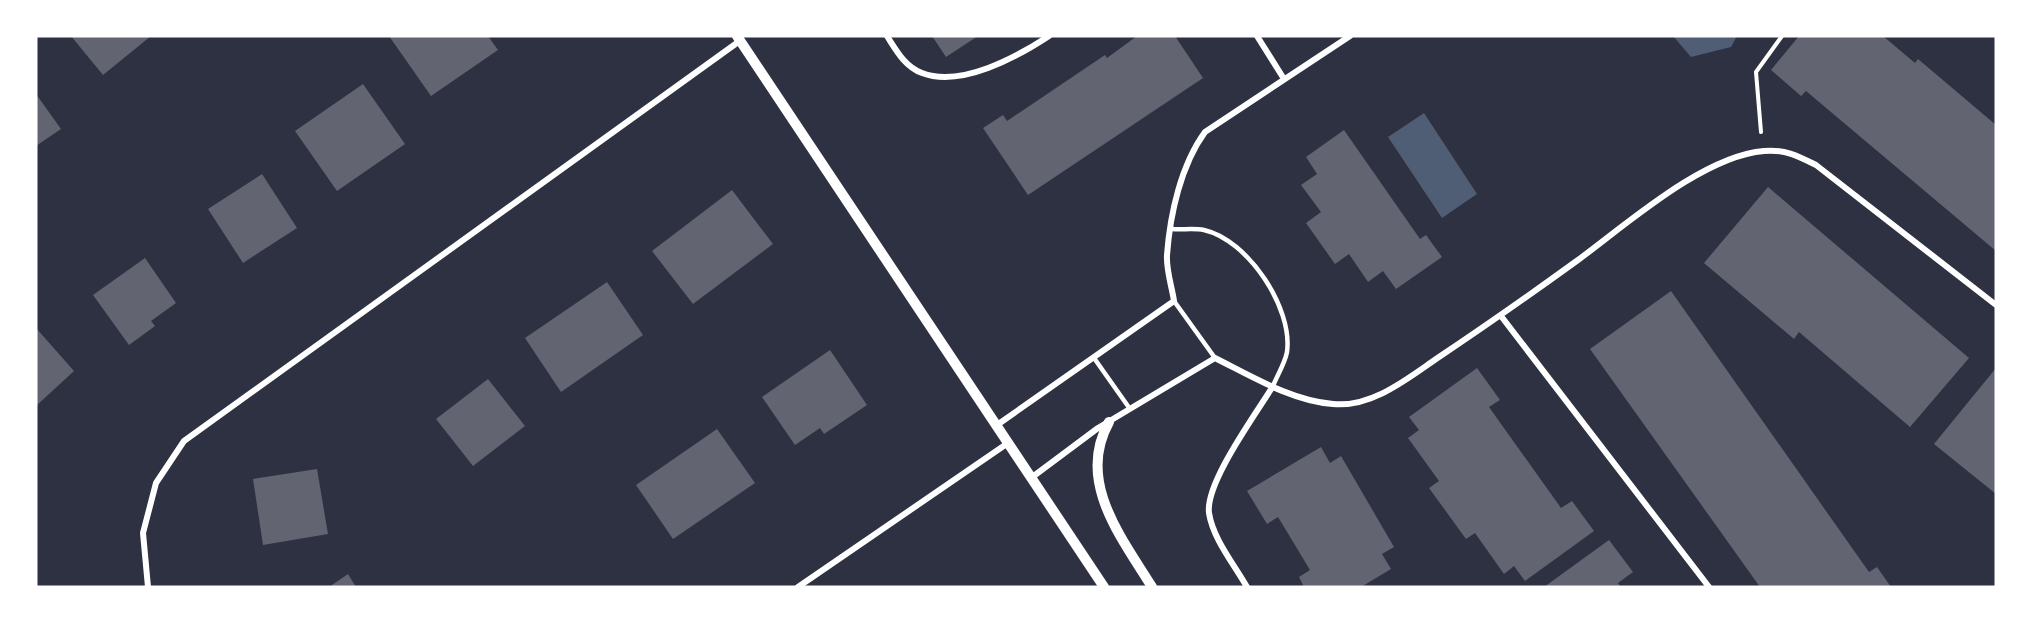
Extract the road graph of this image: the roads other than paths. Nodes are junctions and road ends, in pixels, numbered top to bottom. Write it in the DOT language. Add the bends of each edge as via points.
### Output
graph roads {
  1 [pos="887,36"];
  2 [pos="1049,36"];
  3 [pos="1257,36"];
  4 [pos="1350,36"];
  5 [pos="739,38"];
  6 [pos="1284,79"];
  7 [pos="1172,229"];
  8 [pos="1174,302"];
  9 [pos="1996,305"];
  10 [pos="1501,316"];
  11 [pos="1094,358"];
  12 [pos="1215,358"];
  13 [pos="1273,386"];
  14 [pos="1130,409"];
  15 [pos="1109,422"];
  16 [pos="997,425"];
  17 [pos="1008,443"];
  18 [pos="1031,478"];
  19 [pos="148,587"];
  20 [pos="798,587"];
  21 [pos="1104,587"];
  22 [pos="1152,587"];
  23 [pos="1247,587"];
  24 [pos="1709,587"];
  1 -- 2 [label="street" via="902,59 921,73 945,77 1016,58"];
  3 -- 6 [label="street"];
  4 -- 6 [label="street"];
  5 -- 16 [label="street"];
  5 -- 19 [label="street" via="184,441 156,483 143,533"];
  6 -- 7 [label="street" via="1205,132 1191,151"];
  7 -- 8 [label="street" via="1167,257"];
  7 -- 13 [label="lane" via="1205,230 1237,247 1271,288 1287,323 1287,354"];
  8 -- 11 [label="street"];
  8 -- 12 [label="lane"];
  9 -- 10 [label="street" via="1816,165 1787,150 1762,151 1728,161 1689,179"];
  10 -- 13 [label="street" via="1400,383 1368,399 1334,405"];
  10 -- 24 [label="street"];
  11 -- 14 [label="lane"];
  11 -- 16 [label="street"];
  12 -- 13 [label="street"];
  12 -- 14 [label="street"];
  13 -- 23 [label="street" via="1213,484 1209,511 1216,534"];
  14 -- 15 [label="street"];
  15 -- 18 [label="street"];
  15 -- 22 [label="street" via="1096,464 1099,492 1110,518"];
  16 -- 17 [label="street"];
  17 -- 18 [label="street"];
  17 -- 20 [label="street"];
  18 -- 21 [label="street"];
}
